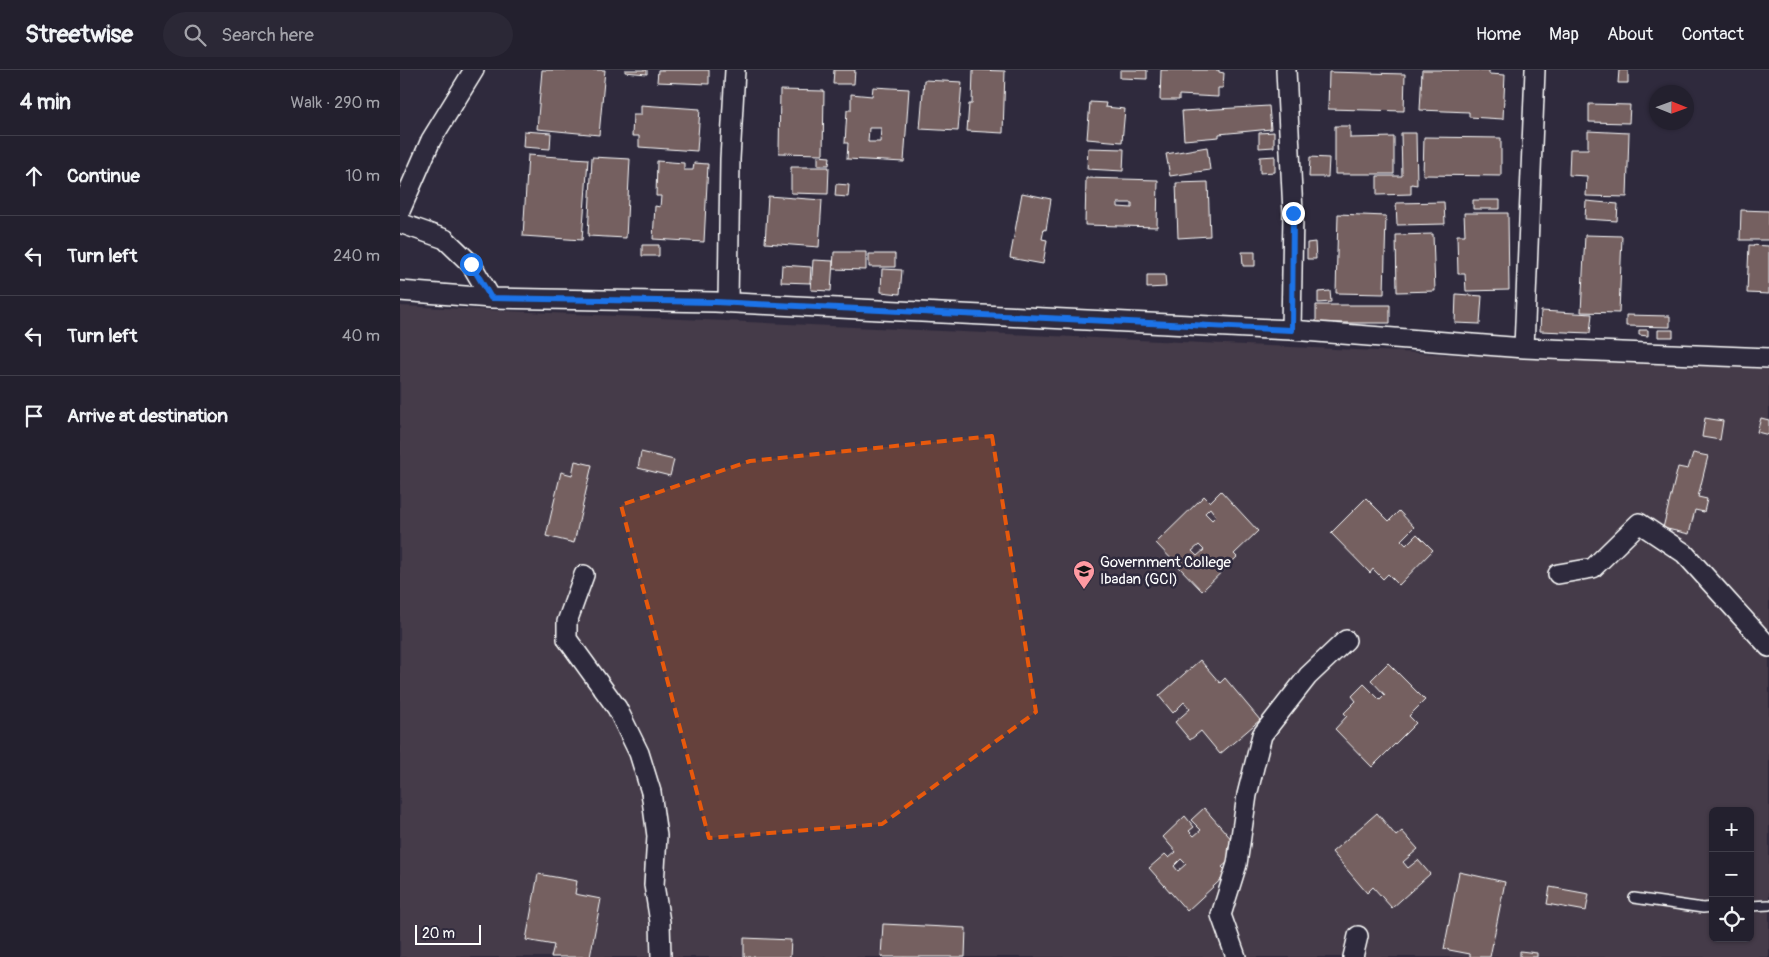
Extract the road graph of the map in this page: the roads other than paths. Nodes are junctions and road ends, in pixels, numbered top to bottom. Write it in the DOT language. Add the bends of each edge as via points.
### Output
graph roads {
  1 [pos="474,70"];
  2 [pos="735,70"];
  3 [pos="1286,70"];
  4 [pos="1535,70"];
  5 [pos="400,211"];
  6 [pos="400,223"];
  7 [pos="400,291"];
  8 [pos="491,298"];
  9 [pos="728,303"];
  10 [pos="1292,330"];
  11 [pos="1524,348"];
  12 [pos="1769,358"];
  13 [pos="1558,574"];
  14 [pos="584,575"];
  15 [pos="1346,640"];
  16 [pos="1769,647"];
  17 [pos="1634,898"];
  18 [pos="1769,905"];
  19 [pos="1754,906"];
  20 [pos="1709,908"];
  21 [pos="1358,936"];
  22 [pos="661,957"];
  23 [pos="1236,957"];
  24 [pos="1353,957"];
  1 -- 5 [label="street" via="431,140"];
  2 -- 9 [label="street"];
  3 -- 10 [label="street" via="1293,213"];
  4 -- 11 [label="street"];
  6 -- 8 [label="street" via="445,239 471,264"];
  7 -- 8 [label="street"];
  8 -- 9 [label="street"];
  9 -- 10 [label="street"];
  10 -- 11 [label="street"];
  11 -- 12 [label="street"];
  13 -- 16 [label="street" via="1593,568 1639,522 1684,553"];
  14 -- 22 [label="street" via="567,622 567,640 617,708 639,753 651,792 657,836 654,886"];
  15 -- 23 [label="street" via="1308,676 1262,735 1246,796 1236,864 1221,915"];
  17 -- 20 [label="lane"];
  18 -- 19 [label="lane"];
  21 -- 24 [label="street"];
}
